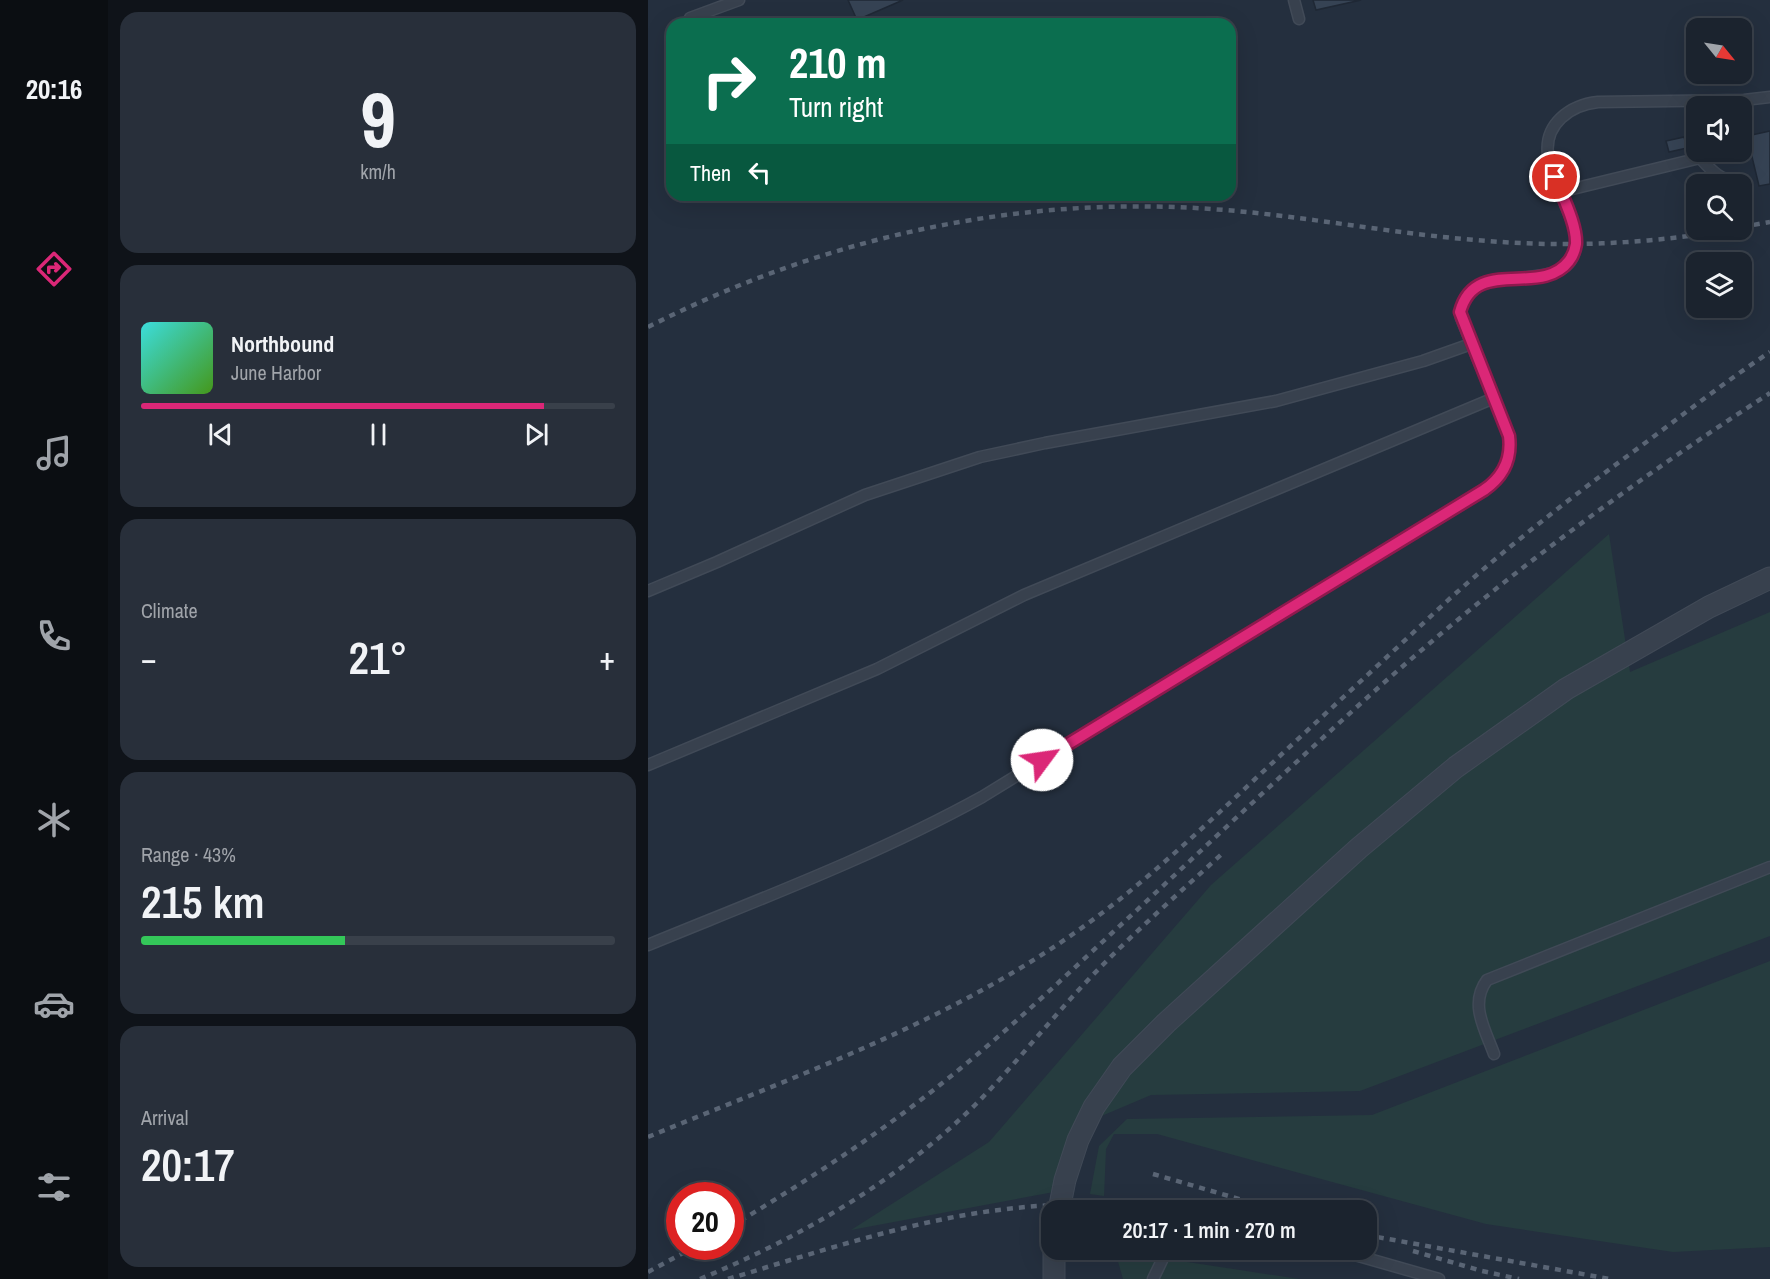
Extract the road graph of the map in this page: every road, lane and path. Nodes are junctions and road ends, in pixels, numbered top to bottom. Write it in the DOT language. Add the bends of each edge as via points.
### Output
graph roads {
  1 [pos="738,0"];
  2 [pos="1294,0"];
  3 [pos="690,18"];
  4 [pos="1299,19"];
  5 [pos="1770,97"];
  6 [pos="1715,174"];
  7 [pos="1560,192"];
  8 [pos="1472,344"];
  9 [pos="1494,398"];
  10 [pos="1770,578"];
  11 [pos="648,591"];
  12 [pos="648,765"];
  13 [pos="1770,867"];
  14 [pos="648,945"];
  15 [pos="1494,1054"];
  16 [pos="1061,1200"];
  17 [pos="1054,1260"];
  18 [pos="1162,1260"];
  19 [pos="1372,1260"];
  20 [pos="1054,1279"];
  21 [pos="1153,1279"];
  22 [pos="1439,1279"];
  1 -- 3 [label="lane"];
  2 -- 4 [label="lane"];
  5 -- 7 [label="lane" via="1579,105 1563,114 1549,139 1548,155"];
  6 -- 7 [label="lane" via="1700,158"];
  7 -- 8 [label="lane" via="1575,237 1570,259 1550,274 1486,282 1470,291 1460,312"];
  8 -- 9 [label="lane"];
  8 -- 11 [label="lane" via="1276,401 980,457 856,499"];
  9 -- 12 [label="lane" via="1024,595 877,669"];
  9 -- 14 [label="lane" via="1509,436 1510,452 1497,480 1484,490 955,812 870,853"];
  10 -- 16 [label="street" via="1709,607 1566,689 1456,767 1359,848 1122,1067 1094,1107 1078,1140"];
  13 -- 15 [label="lane" via="1487,980 1479,990 1477,1006"];
  17 -- 20 [label="street"];
  18 -- 21 [label="lane"];
  19 -- 22 [label="lane"];
}
